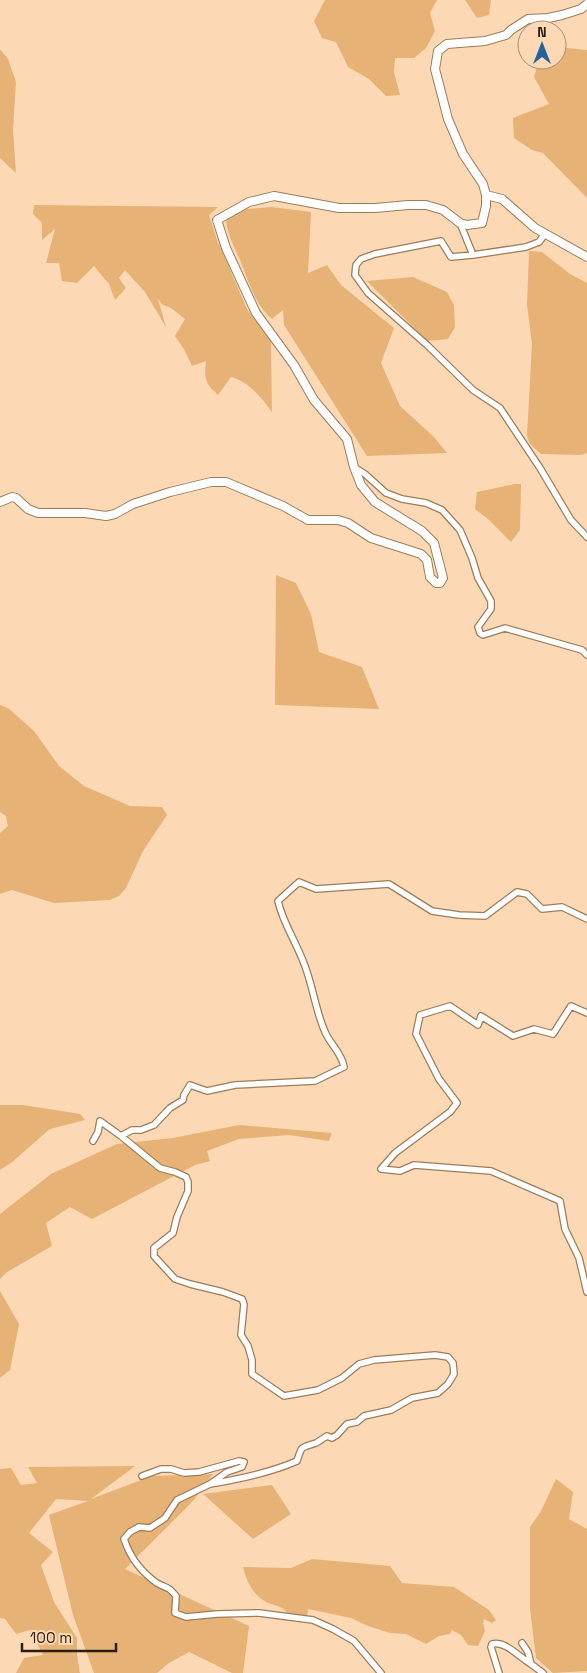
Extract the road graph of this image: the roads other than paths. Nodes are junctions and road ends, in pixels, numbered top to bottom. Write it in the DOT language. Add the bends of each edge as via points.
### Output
graph roads {
  1 [pos="587,4"];
  2 [pos="486,196"];
  3 [pos="460,223"];
  4 [pos="545,234"];
  5 [pos="473,255"];
  6 [pos="587,258"];
  7 [pos="354,467"];
  8 [pos="0,502"];
  9 [pos="587,537"];
  10 [pos="587,655"];
  11 [pos="587,919"];
  12 [pos="587,1013"];
  13 [pos="121,1136"];
  14 [pos="93,1141"];
  15 [pos="587,1292"];
  16 [pos="142,1476"];
  17 [pos="210,1484"];
  18 [pos="522,1643"];
  19 [pos="531,1664"];
  20 [pos="381,1673"];
  21 [pos="499,1673"];
  22 [pos="543,1673"];
  1 -- 2 [label="main road" via="562,15 528,19 506,35 447,44 438,51 436,69 448,119 463,154 484,184"];
  2 -- 3 [label="main road" via="482,223"];
  2 -- 4 [label="main road" via="502,199"];
  3 -- 5 [label="street"];
  3 -- 7 [label="main road" via="443,210 426,205 339,208 274,196 249,202 217,220 226,248 256,313 294,365 314,400 347,439"];
  4 -- 5 [label="street" via="539,242 526,247"];
  4 -- 6 [label="main road"];
  5 -- 9 [label="street" via="451,257 441,241 361,259 356,265 355,275 368,293 473,390 500,408 571,520"];
  7 -- 8 [label="main road" via="361,485 371,498 422,531 434,543 443,578 440,584 430,577 427,560 420,554 371,538 343,521 308,520 226,482 211,482 170,492 106,516 32,512 12,497"];
  7 -- 10 [label="street" via="386,493 442,510 460,530 478,578 491,601 491,609 478,627 480,633 483,635 505,628 582,650"];
  11 -- 13 [label="street" via="562,907 542,909 527,894 517,892 485,916 459,915 432,911 389,884 316,889 299,882 278,901 281,915 304,962 327,1036 343,1059 344,1068 315,1081 235,1085 207,1091 190,1085 182,1100 154,1125"];
  12 -- 15 [label="street" via="571,1006 552,1034 534,1029 514,1036 481,1016 478,1025 450,1006 420,1015 416,1034 439,1079 457,1104 381,1169 400,1172 414,1165 491,1172 560,1201 564,1229 579,1258"];
  13 -- 14 [label="street" via="100,1121"];
  13 -- 17 [label="street" via="160,1168 186,1177 188,1191 173,1233 154,1248 154,1256 175,1279 242,1299 241,1335 252,1360 252,1374 272,1389 284,1396 318,1390 342,1378 359,1364 374,1360 435,1355 448,1357 453,1363 454,1374 438,1393 412,1398 391,1410 346,1424 332,1438 327,1436 301,1448 298,1461 280,1469"];
  16 -- 17 [label="street" via="171,1469 184,1473 199,1472 244,1462 242,1467 227,1472"];
  17 -- 20 [label="street" via="178,1500 164,1518 150,1528 139,1527 124,1539 128,1553 138,1566 158,1584 169,1587 176,1596 175,1613 186,1617 259,1613 313,1620 354,1641"];
  18 -- 19 [label="street"];
  19 -- 21 [label="street" via="504,1646 492,1644"];
  19 -- 22 [label="street"];
}
